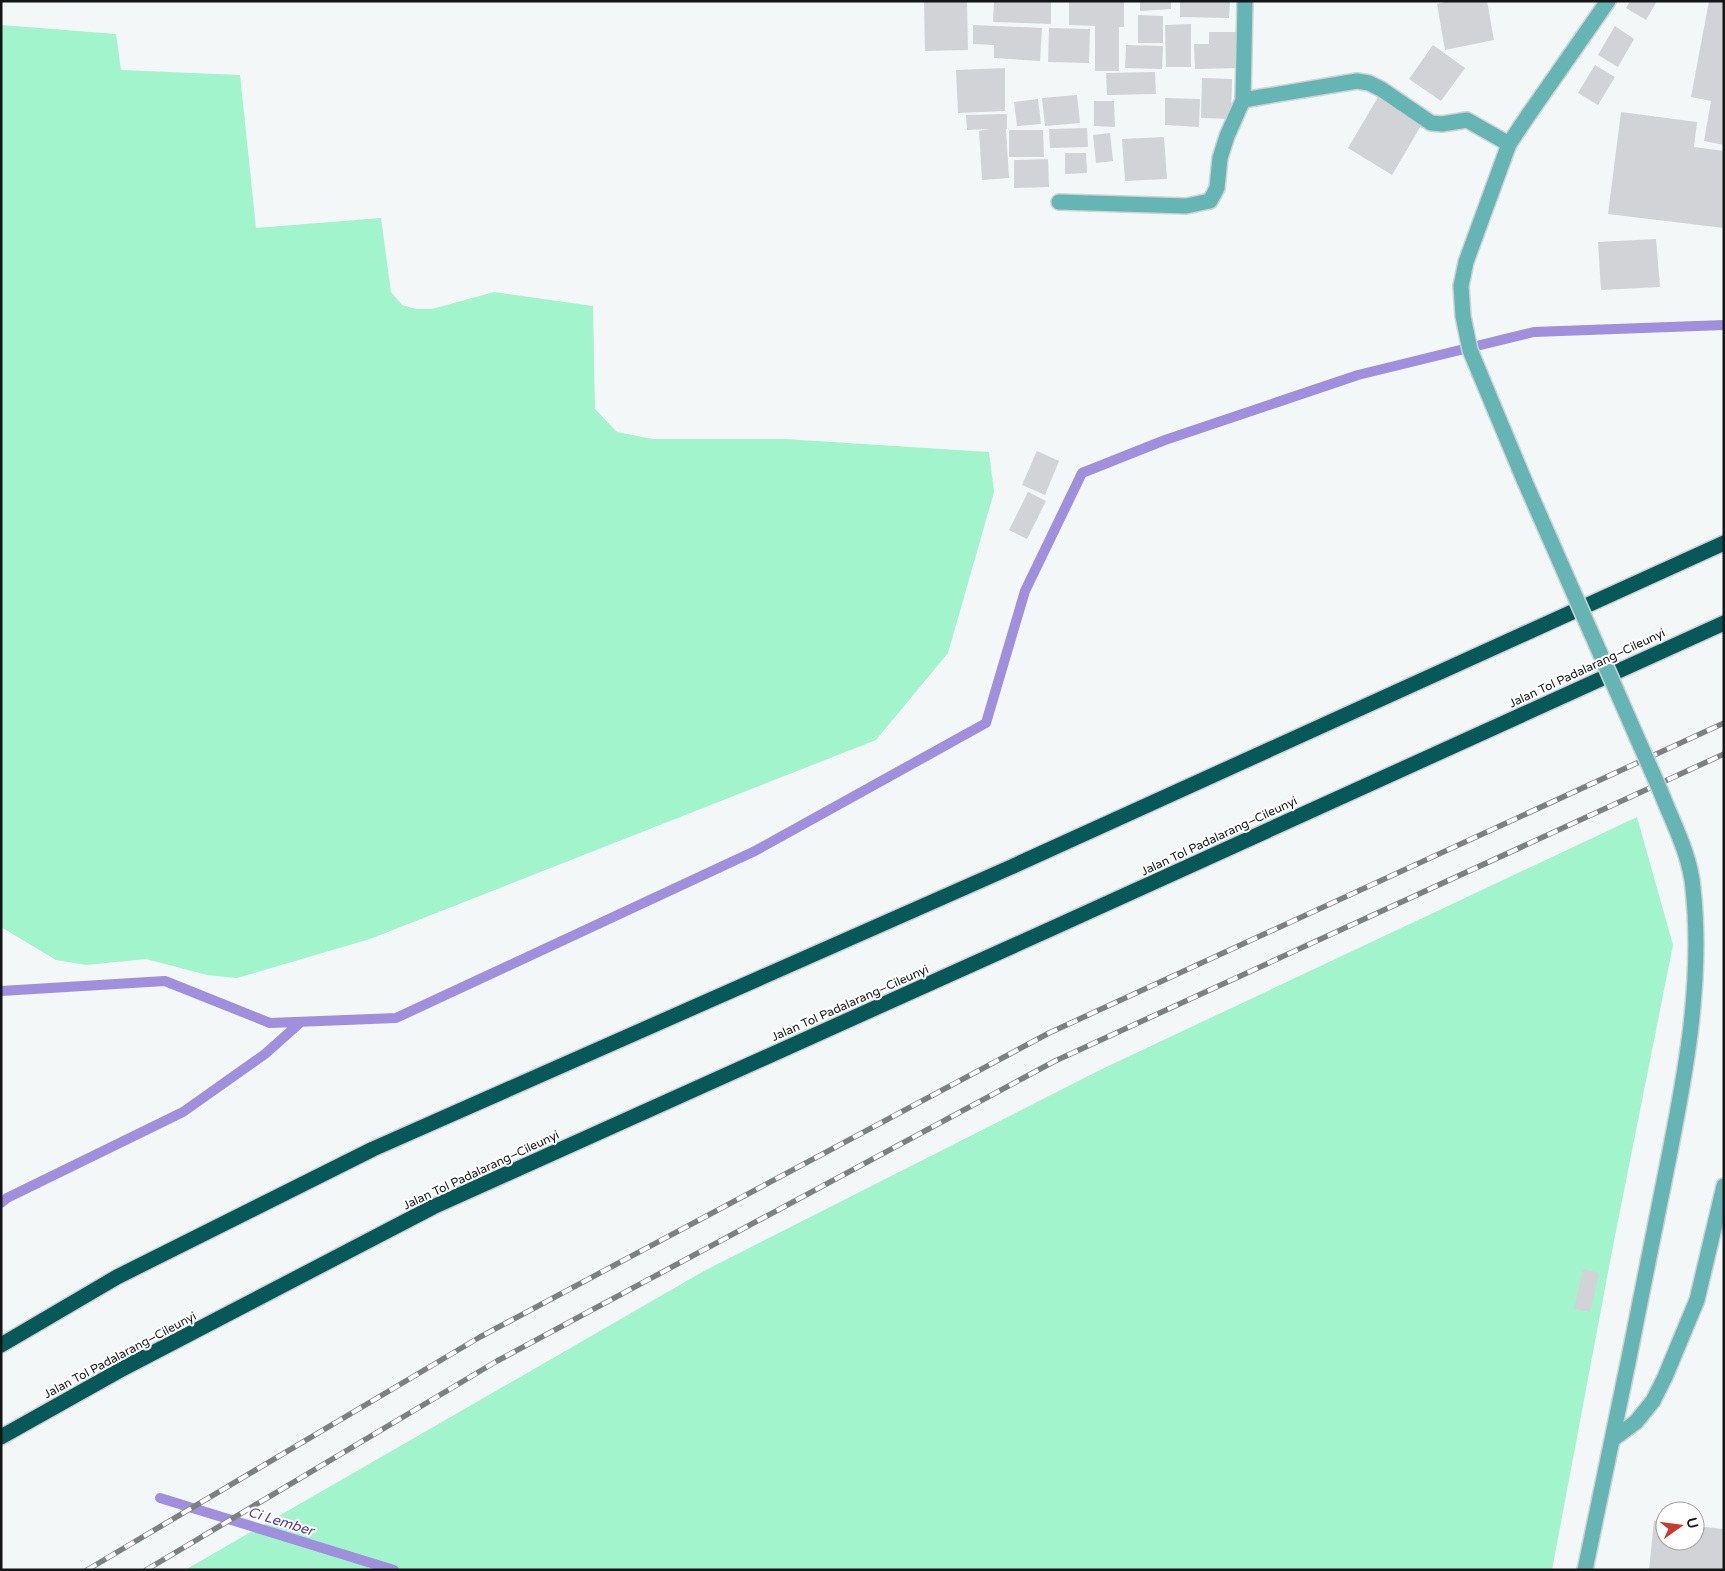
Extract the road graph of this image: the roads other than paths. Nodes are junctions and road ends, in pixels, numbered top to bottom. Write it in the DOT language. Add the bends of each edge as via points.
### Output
graph roads {
  1 [pos="1246,1"];
  2 [pos="1608,1"];
  3 [pos="1243,100"];
  4 [pos="1509,144"];
  5 [pos="1059,202"];
  6 [pos="1724,543"];
  7 [pos="1724,623"];
  8 [pos="1724,1186"];
  9 [pos="1,1345"];
  10 [pos="1,1437"];
  11 [pos="1613,1438"];
  12 [pos="1585,1570"];
  1 -- 3 [label="street"];
  2 -- 4 [label="street"];
  3 -- 4 [label="street" via="1357,81 1381,89 1431,123 1467,120"];
  3 -- 5 [label="street" via="1227,136 1220,158 1217,188 1210,201 1186,206"];
  4 -- 11 [label="street, bridge" via="1466,262 1461,286 1470,350 1660,790 1688,860 1693,888 1696,965 1693,1016"];
  6 -- 9 [label="highway" via="1009,868 373,1149 117,1277"];
  7 -- 10 [label="highway, Jalan Tol Padalarang–Cileunyi" via="433,1207 124,1368"];
  8 -- 11 [label="street" via="1696,1300 1677,1349 1653,1401 1636,1422"];
  11 -- 12 [label="street"];
}
